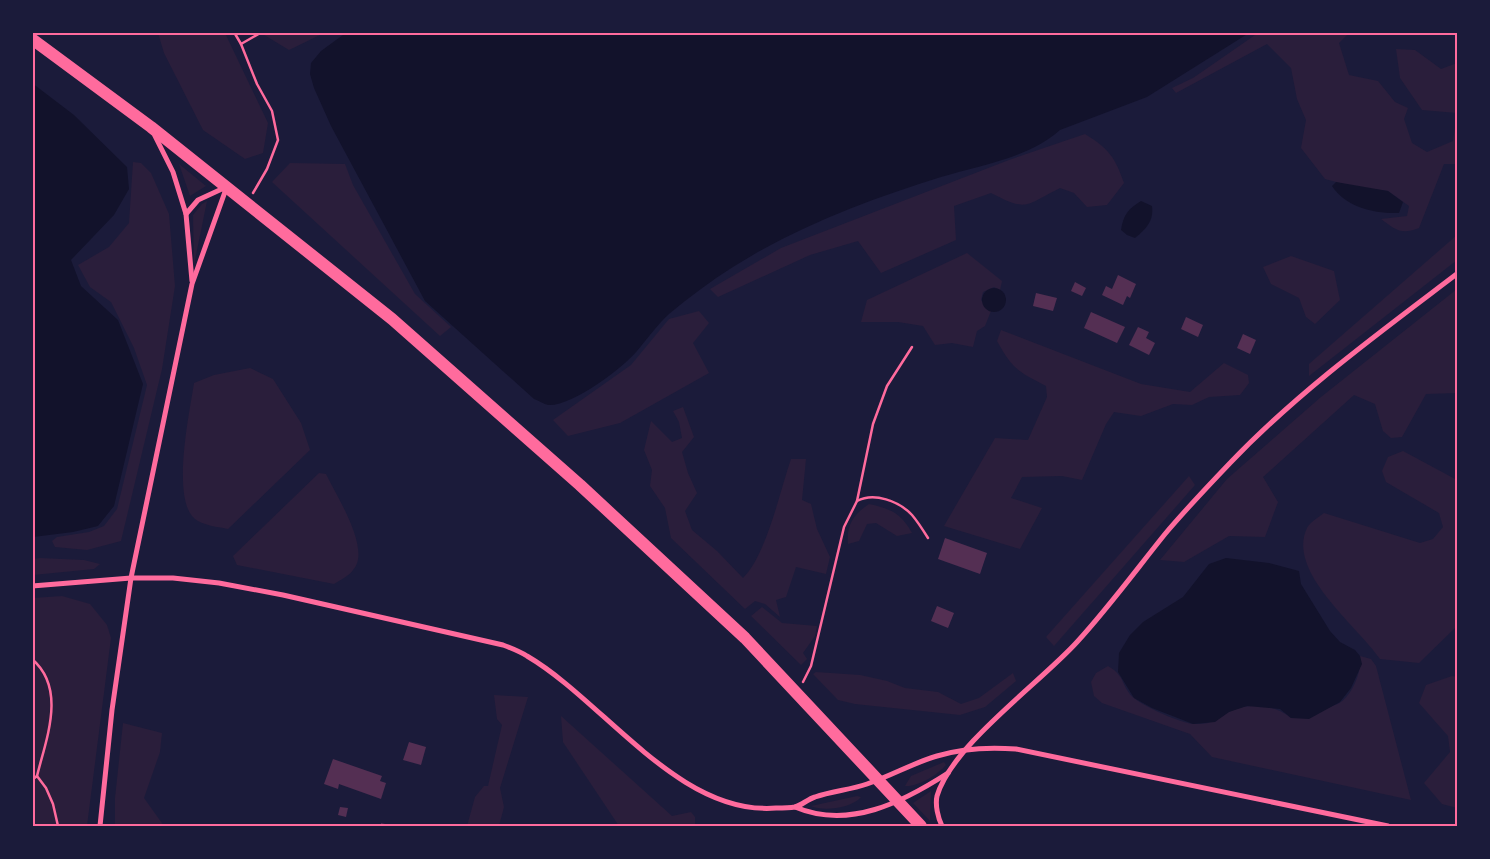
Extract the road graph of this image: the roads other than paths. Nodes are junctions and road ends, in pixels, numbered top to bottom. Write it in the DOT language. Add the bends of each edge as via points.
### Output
graph roads {
  1 [pos="32,39"];
  2 [pos="151,127"];
  3 [pos="227,186"];
  4 [pos="186,214"];
  5 [pos="1458,273"];
  6 [pos="192,284"];
  7 [pos="131,578"];
  8 [pos="32,586"];
  9 [pos="967,749"];
  10 [pos="949,772"];
  11 [pos="878,780"];
  12 [pos="897,801"];
  13 [pos="795,807"];
  14 [pos="100,826"];
  15 [pos="921,826"];
  16 [pos="942,826"];
  17 [pos="1388,826"];
  1 -- 2 [label="main road"];
  2 -- 3 [label="main road"];
  2 -- 4 [label="street" via="173,172"];
  3 -- 4 [label="street" via="198,200"];
  3 -- 6 [label="street"];
  3 -- 11 [label="main road" via="392,319 580,485 745,638"];
  4 -- 6 [label="street"];
  5 -- 9 [label="street" via="1358,349 1270,424 1166,532 1076,643"];
  6 -- 7 [label="street"];
  7 -- 8 [label="street"];
  7 -- 13 [label="street" via="173,578 228,585 503,645 550,672 676,777 706,794 760,809"];
  7 -- 14 [label="street"];
  9 -- 10 [label="street"];
  9 -- 11 [label="street" via="936,756"];
  9 -- 17 [label="street" via="1016,749"];
  10 -- 12 [label="street"];
  10 -- 16 [label="street" via="937,797 938,818"];
  11 -- 12 [label="main road"];
  11 -- 13 [label="street" via="816,797"];
  12 -- 13 [label="street" via="852,815 813,814"];
  12 -- 15 [label="main road"];
}
